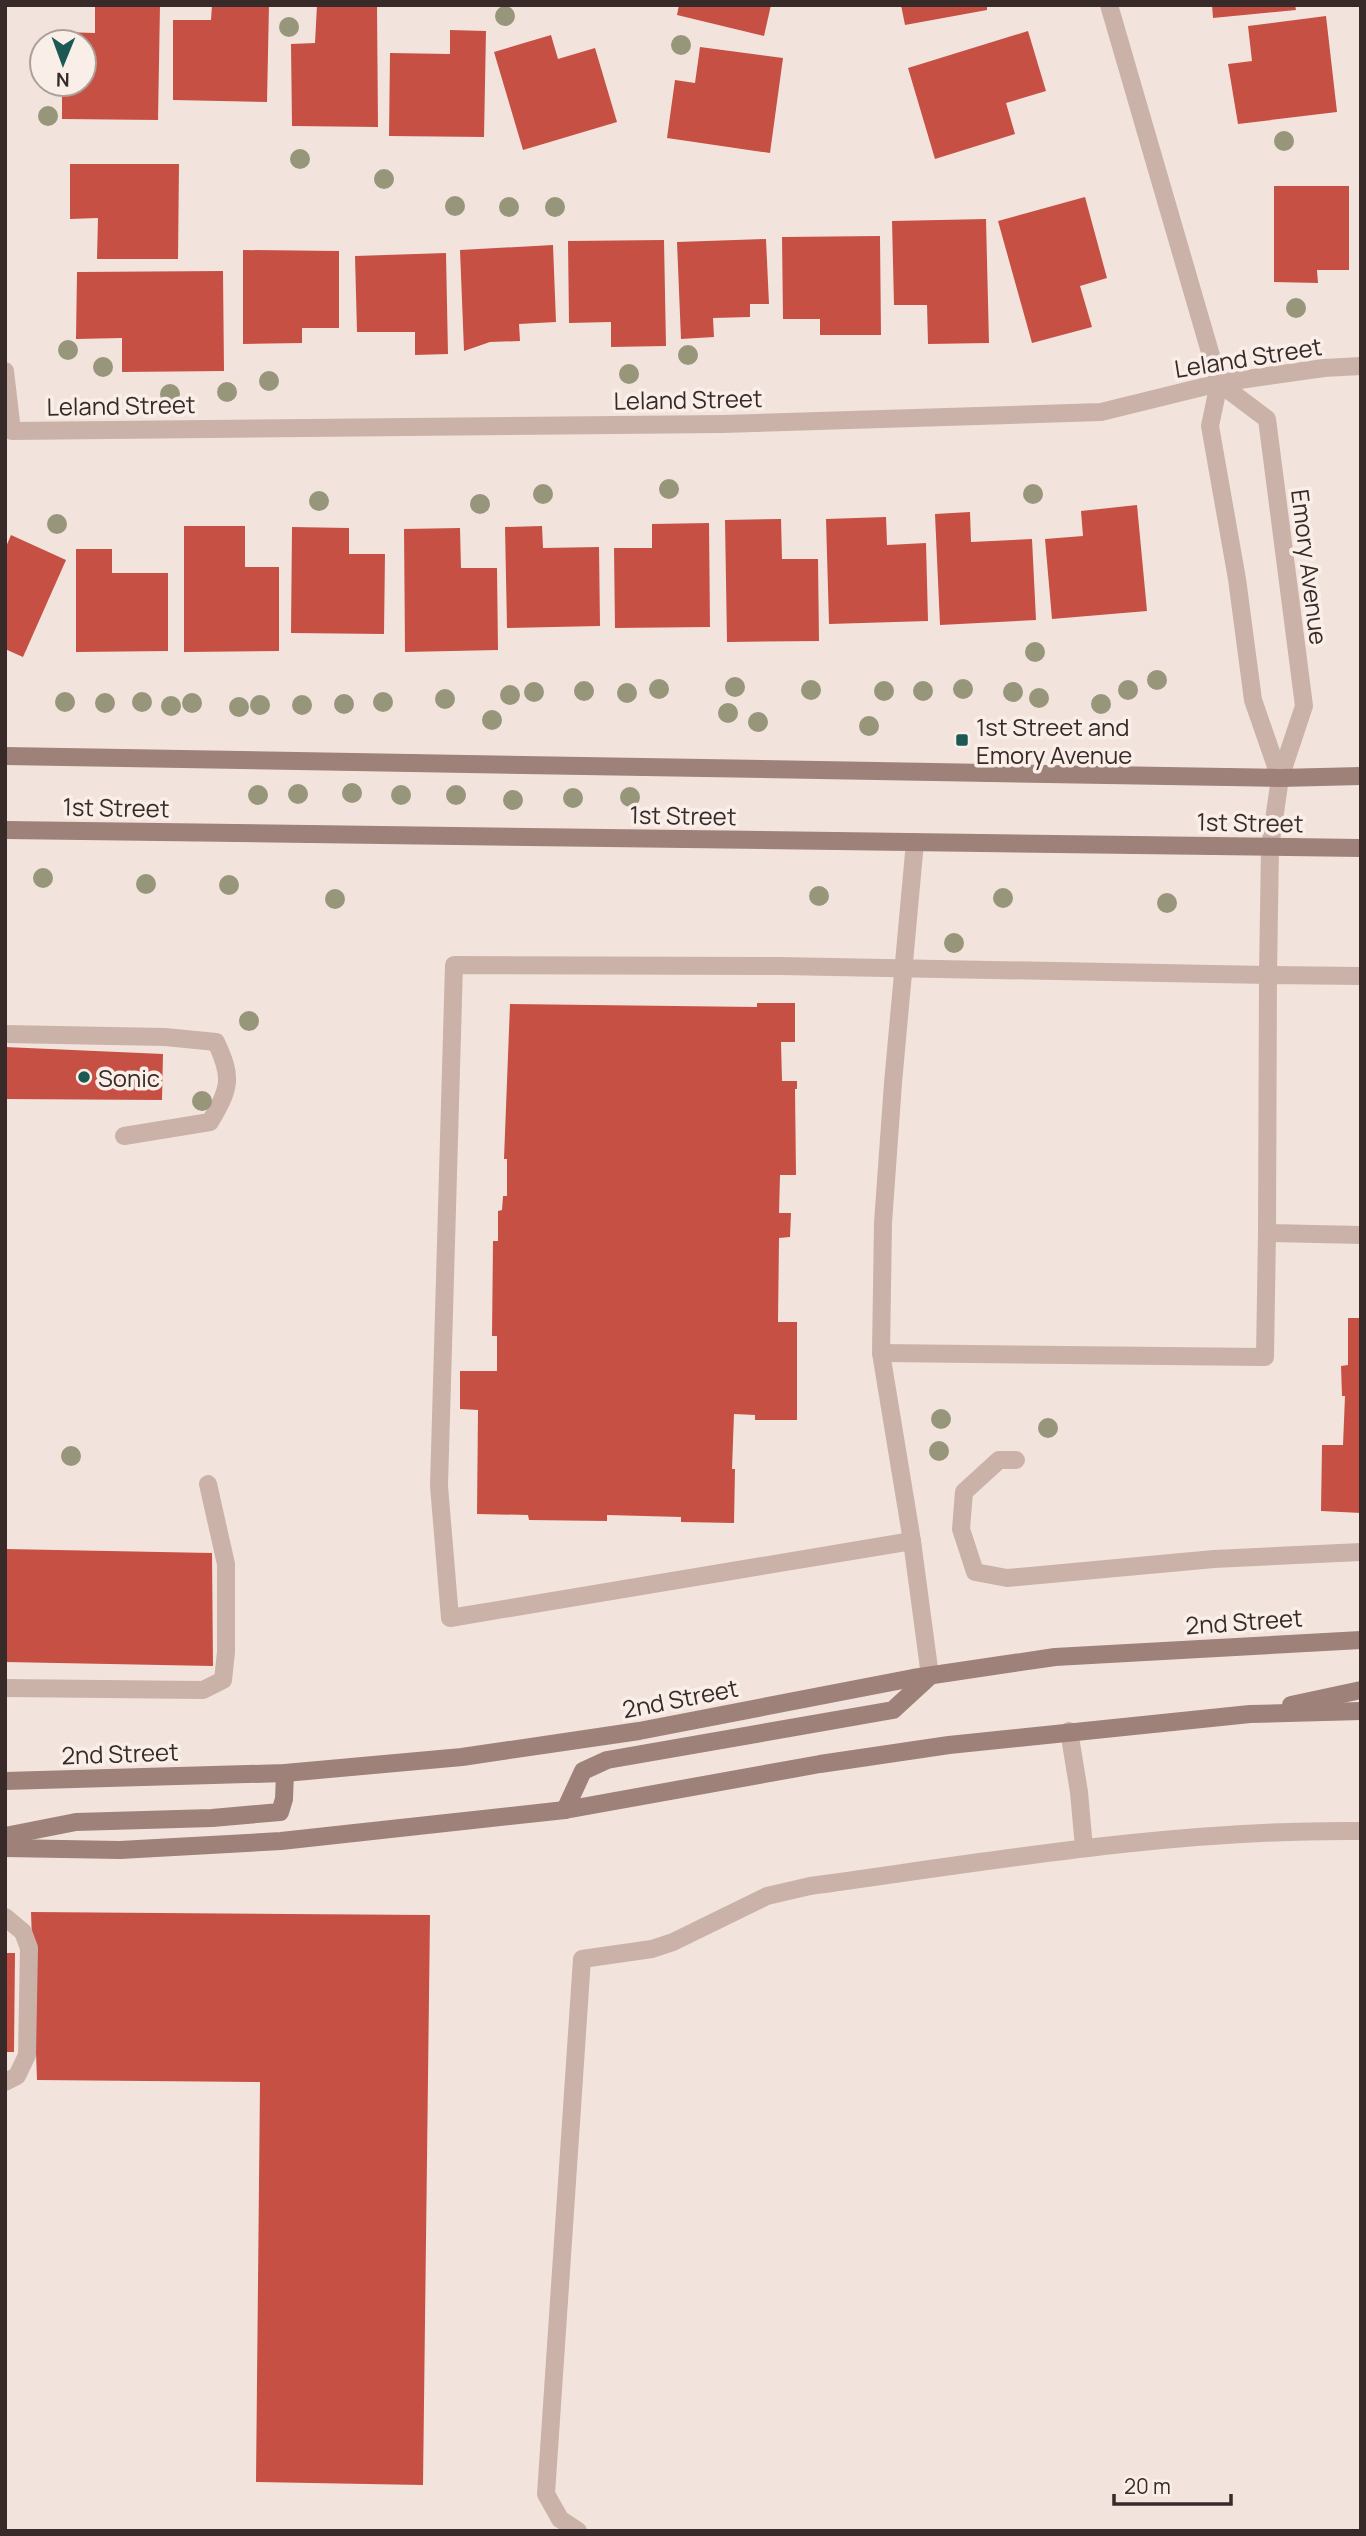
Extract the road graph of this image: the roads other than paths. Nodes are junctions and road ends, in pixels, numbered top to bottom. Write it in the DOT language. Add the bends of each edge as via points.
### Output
graph roads {
  1 [pos="1110,5"];
  2 [pos="1361,366"];
  3 [pos="5,371"];
  4 [pos="1219,383"];
  5 [pos="5,756"];
  6 [pos="1361,776"];
  7 [pos="1280,778"];
  8 [pos="5,830"];
  9 [pos="915,842"];
  10 [pos="1270,847"];
  11 [pos="1361,848"];
  12 [pos="905,968"];
  13 [pos="1269,975"];
  14 [pos="1361,976"];
  15 [pos="5,1034"];
  16 [pos="124,1136"];
  17 [pos="1267,1233"];
  18 [pos="1361,1235"];
  19 [pos="881,1353"];
  20 [pos="1016,1461"];
  21 [pos="208,1483"];
  22 [pos="912,1541"];
  23 [pos="1361,1552"];
  24 [pos="1361,1640"];
  25 [pos="930,1675"];
  26 [pos="5,1688"];
  27 [pos="1361,1690"];
  28 [pos="1361,1711"];
  29 [pos="1250,1714"];
  30 [pos="1069,1731"];
  31 [pos="285,1773"];
  32 [pos="5,1781"];
  33 [pos="565,1810"];
  34 [pos="1361,1831"];
  35 [pos="5,1836"];
  36 [pos="5,1848"];
  37 [pos="1084,1848"];
  38 [pos="5,1917"];
  39 [pos="5,2082"];
  40 [pos="578,2531"];
  1 -- 4 [label="street, Emory Avenue"];
  2 -- 4 [label="street, Leland Street"];
  3 -- 4 [label="street, Leland Street" via="12,431 723,424 1101,412"];
  4 -- 7 [label="street, Emory Avenue" via="1210,426 1253,700"];
  4 -- 7 [label="street, Emory Avenue" via="1267,419 1304,706"];
  5 -- 7 [label="street, 1st Street"];
  6 -- 7 [label="street, 1st Street"];
  7 -- 10 [label="street, Emory Avenue"];
  8 -- 9 [label="street, 1st Street"];
  9 -- 10 [label="street, 1st Street"];
  9 -- 12 [label="street"];
  10 -- 11 [label="street, 1st Street"];
  10 -- 13 [label="street, Emory Avenue"];
  12 -- 13 [label="street"];
  12 -- 19 [label="street" via="883,1223"];
  12 -- 22 [label="street" via="454,965 439,1486 450,1618"];
  13 -- 14 [label="street"];
  13 -- 17 [label="street, Emory Avenue"];
  15 -- 16 [label="street" via="216,1042 227,1066 226,1095 210,1122"];
  17 -- 18 [label="street"];
  17 -- 19 [label="street, Emory Avenue" via="1265,1357"];
  19 -- 22 [label="street"];
  20 -- 23 [label="street" via="999,1460 964,1492 961,1529 975,1572 1007,1578 1214,1559"];
  21 -- 26 [label="street" via="226,1564 223,1680 204,1690"];
  22 -- 25 [label="street"];
  24 -- 25 [label="street, 2nd Street" via="1055,1657"];
  25 -- 31 [label="street, 2nd Street" via="575,1741 462,1757"];
  25 -- 33 [label="street" via="893,1710 607,1760 583,1771"];
  27 -- 29 [label="street"];
  28 -- 29 [label="street"];
  29 -- 30 [label="street"];
  30 -- 33 [label="street" via="820,1764"];
  30 -- 37 [label="street"];
  31 -- 32 [label="street, 2nd Street"];
  31 -- 35 [label="street" via="280,1812 76,1822"];
  33 -- 36 [label="street" via="281,1841 120,1850"];
  34 -- 37 [label="street" via="1219,1835"];
  37 -- 40 [label="street" via="810,1886 767,1896 652,1949 582,1959 545,2494 560,2519"];
  38 -- 39 [label="street" via="23,1932 29,1948 27,2055 17,2076"];
}
